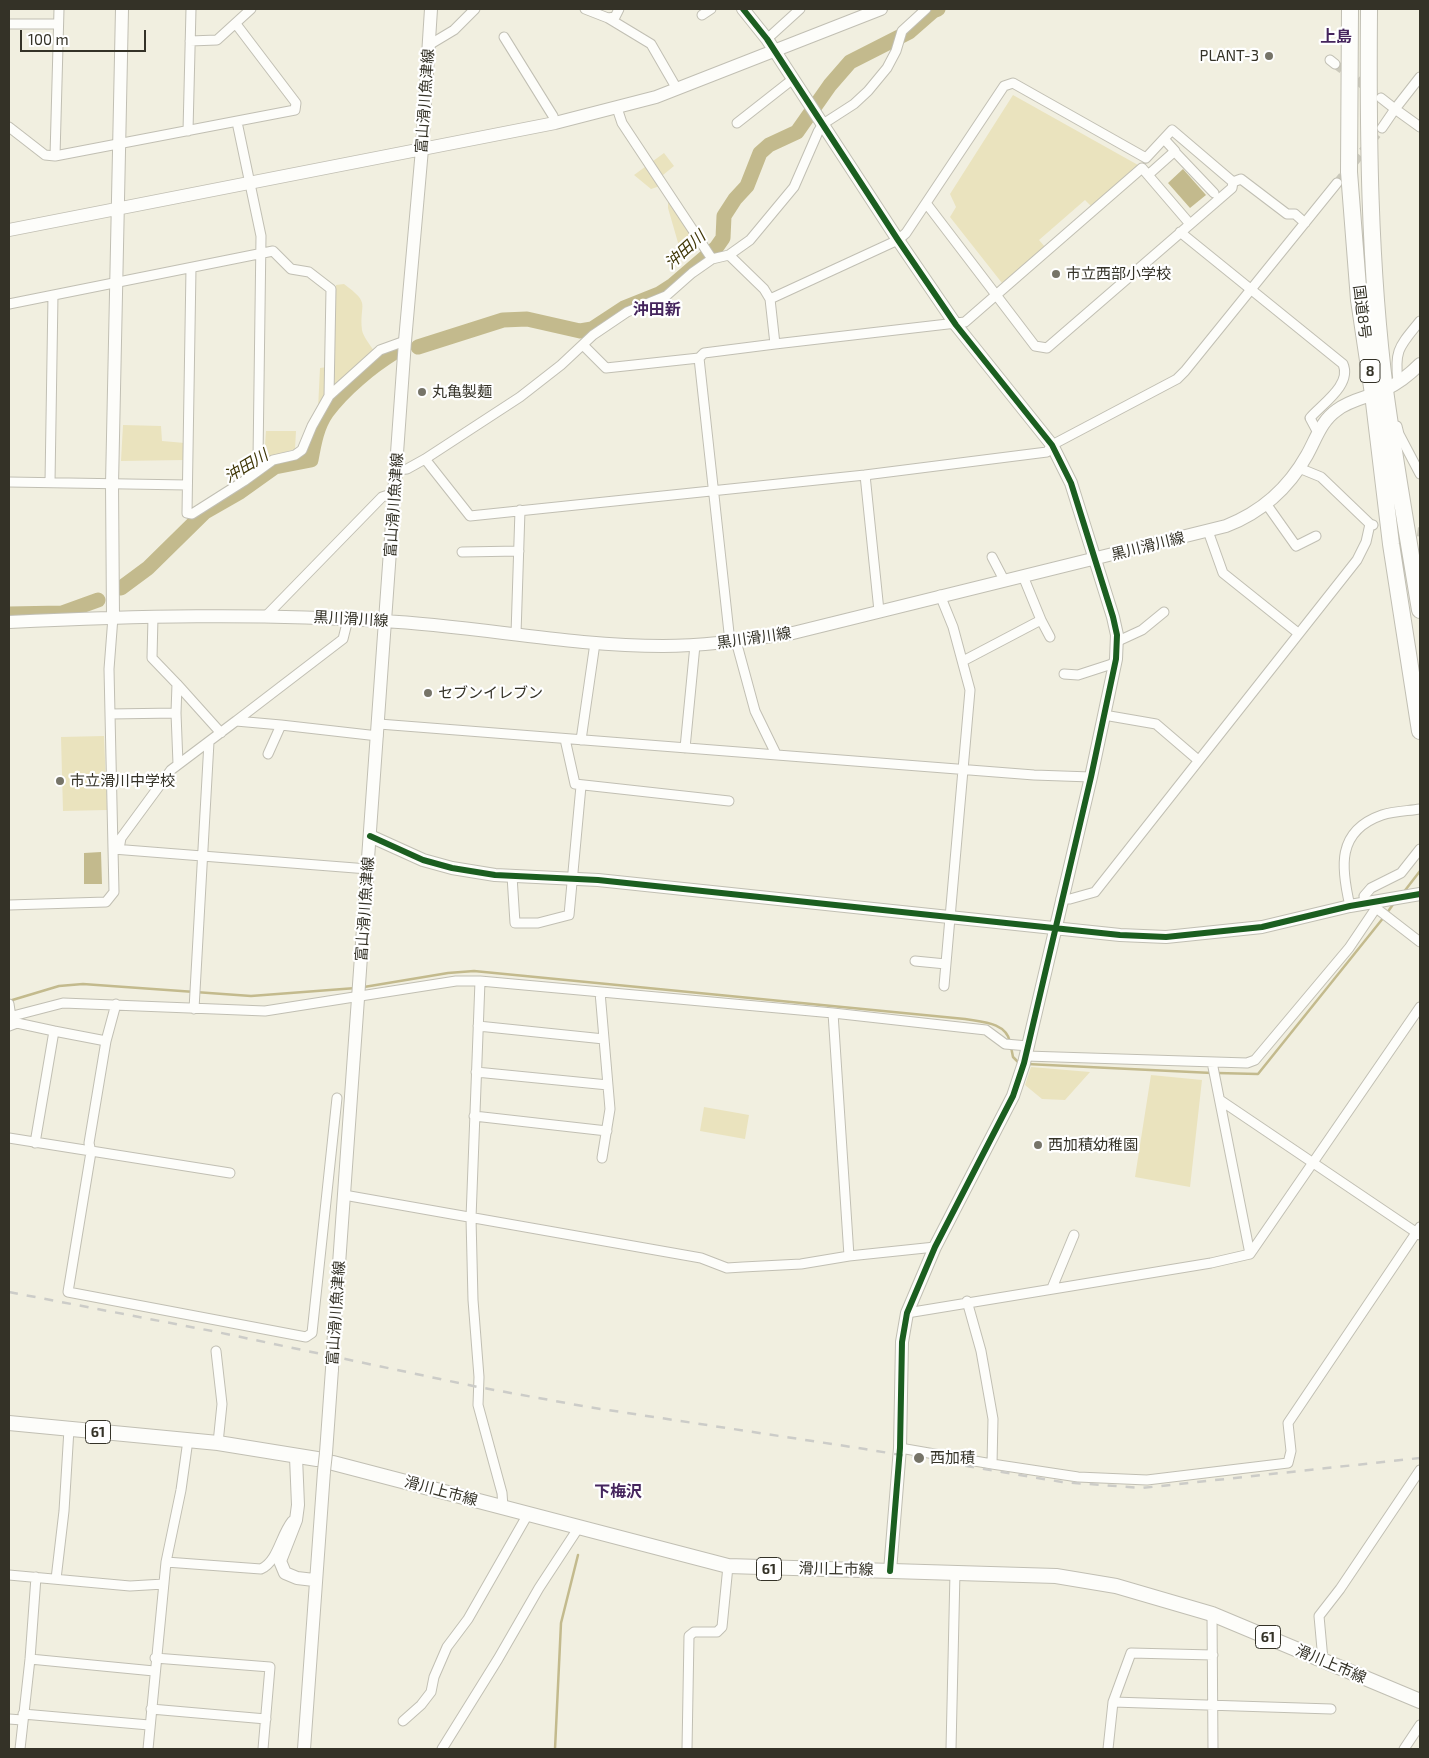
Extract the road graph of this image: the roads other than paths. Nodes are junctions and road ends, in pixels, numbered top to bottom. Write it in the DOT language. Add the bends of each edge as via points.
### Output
graph roads {
  1 [pos="59,9"];
  2 [pos="122,9"];
  3 [pos="191,9"];
  4 [pos="250,9"];
  5 [pos="431,9"];
  6 [pos="475,9"];
  7 [pos="585,9"];
  8 [pos="619,9"];
  9 [pos="711,9"];
  10 [pos="744,9"];
  11 [pos="800,9"];
  12 [pos="881,9"];
  13 [pos="926,9"];
  14 [pos="1350,9"];
  15 [pos="1369,9"];
  16 [pos="702,15"];
  17 [pos="608,18"];
  18 [pos="9,24"];
  19 [pos="58,24"];
  20 [pos="236,24"];
  21 [pos="504,37"];
  22 [pos="767,39"];
  23 [pos="190,41"];
  24 [pos="429,45"];
  25 [pos="774,51"];
  26 [pos="1420,77"];
  27 [pos="793,79"];
  28 [pos="677,88"];
  29 [pos="1381,98"];
  30 [pos="618,108"];
  31 [pos="1395,109"];
  32 [pos="237,122"];
  33 [pos="737,123"];
  34 [pos="555,124"];
  35 [pos="823,124"];
  36 [pos="9,127"];
  37 [pos="1420,127"];
  38 [pos="1382,128"];
  39 [pos="188,131"];
  40 [pos="1164,139"];
  41 [pos="119,144"];
  42 [pos="422,149"];
  43 [pos="1174,151"];
  44 [pos="55,156"];
  45 [pos="1148,175"];
  46 [pos="1234,182"];
  47 [pos="1337,183"];
  48 [pos="250,184"];
  49 [pos="1214,194"];
  50 [pos="926,203"];
  51 [pos="117,209"];
  52 [pos="1305,223"];
  53 [pos="1190,224"];
  54 [pos="9,230"];
  55 [pos="1180,232"];
  56 [pos="898,240"];
  57 [pos="262,253"];
  58 [pos="729,255"];
  59 [pos="712,259"];
  60 [pos="191,268"];
  61 [pos="116,282"];
  62 [pos="1251,292"];
  63 [pos="53,295"];
  64 [pos="998,295"];
  65 [pos="770,300"];
  66 [pos="9,304"];
  67 [pos="1420,321"];
  68 [pos="956,324"];
  69 [pos="405,341"];
  70 [pos="583,344"];
  71 [pos="775,344"];
  72 [pos="699,358"];
  73 [pos="1420,364"];
  74 [pos="1387,388"];
  75 [pos="329,396"];
  76 [pos="1318,432"];
  77 [pos="1052,446"];
  78 [pos="425,459"];
  79 [pos="261,468"];
  80 [pos="1300,468"];
  81 [pos="396,470"];
  82 [pos="1420,474"];
  83 [pos="865,475"];
  84 [pos="9,482"];
  85 [pos="50,482"];
  86 [pos="112,484"];
  87 [pos="187,485"];
  88 [pos="714,490"];
  89 [pos="394,493"];
  90 [pos="1267,505"];
  91 [pos="520,510"];
  92 [pos="1208,531"];
  93 [pos="1316,536"];
  94 [pos="519,551"];
  95 [pos="462,552"];
  96 [pos="992,557"];
  97 [pos="1094,559"];
  98 [pos="1023,576"];
  99 [pos="1004,580"];
  100 [pos="940,596"];
  101 [pos="1420,610"];
  102 [pos="880,611"];
  103 [pos="1164,612"];
  104 [pos="266,616"];
  105 [pos="112,617"];
  106 [pos="154,617"];
  107 [pos="348,619"];
  108 [pos="1041,620"];
  109 [pos="387,621"];
  110 [pos="9,622"];
  111 [pos="1298,633"];
  112 [pos="516,634"];
  113 [pos="1050,637"];
  114 [pos="733,642"];
  115 [pos="1116,642"];
  116 [pos="595,643"];
  117 [pos="694,644"];
  118 [pos="963,661"];
  119 [pos="1115,663"];
  120 [pos="1064,674"];
  121 [pos="177,684"];
  122 [pos="110,714"];
  123 [pos="176,714"];
  124 [pos="1104,715"];
  125 [pos="236,721"];
  126 [pos="281,725"];
  127 [pos="378,730"];
  128 [pos="1420,731"];
  129 [pos="221,733"];
  130 [pos="565,739"];
  131 [pos="582,740"];
  132 [pos="209,742"];
  133 [pos="685,748"];
  134 [pos="268,754"];
  135 [pos="776,754"];
  136 [pos="1198,760"];
  137 [pos="178,764"];
  138 [pos="964,769"];
  139 [pos="1091,777"];
  140 [pos="581,786"];
  141 [pos="730,801"];
  142 [pos="1420,809"];
  143 [pos="370,836"];
  144 [pos="116,849"];
  145 [pos="1420,849"];
  146 [pos="203,854"];
  147 [pos="368,869"];
  148 [pos="512,876"];
  149 [pos="574,879"];
  150 [pos="1420,894"];
  151 [pos="1061,899"];
  152 [pos="1372,904"];
  153 [pos="9,905"];
  154 [pos="1350,906"];
  155 [pos="950,918"];
  156 [pos="1054,930"];
  157 [pos="1420,942"];
  158 [pos="915,961"];
  159 [pos="946,964"];
  160 [pos="480,981"];
  161 [pos="944,986"];
  162 [pos="600,992"];
  163 [pos="358,997"];
  164 [pos="9,1004"];
  165 [pos="116,1004"];
  166 [pos="1420,1007"];
  167 [pos="194,1008"];
  168 [pos="833,1013"];
  169 [pos="10,1020"];
  170 [pos="478,1026"];
  171 [pos="54,1031"];
  172 [pos="604,1039"];
  173 [pos="106,1041"];
  174 [pos="1027,1051"];
  175 [pos="1212,1062"];
  176 [pos="476,1072"];
  177 [pos="608,1085"];
  178 [pos="337,1098"];
  179 [pos="1220,1100"];
  180 [pos="474,1116"];
  181 [pos="607,1131"];
  182 [pos="9,1138"];
  183 [pos="35,1143"];
  184 [pos="91,1152"];
  185 [pos="602,1158"];
  186 [pos="1314,1163"];
  187 [pos="230,1173"];
  188 [pos="344,1195"];
  189 [pos="471,1218"];
  190 [pos="1419,1231"];
  191 [pos="1074,1235"];
  192 [pos="935,1247"];
  193 [pos="1250,1254"];
  194 [pos="849,1256"];
  195 [pos="1052,1288"];
  196 [pos="967,1301"];
  197 [pos="907,1313"];
  198 [pos="216,1351"];
  199 [pos="9,1423"];
  200 [pos="69,1429"];
  201 [pos="188,1440"];
  202 [pos="218,1444"];
  203 [pos="900,1448"];
  204 [pos="296,1457"];
  205 [pos="317,1459"];
  206 [pos="333,1463"];
  207 [pos="992,1464"];
  208 [pos="1420,1470"];
  209 [pos="503,1507"];
  210 [pos="528,1514"];
  211 [pos="296,1520"];
  212 [pos="578,1527"];
  213 [pos="166,1562"];
  214 [pos="728,1566"];
  215 [pos="890,1571"];
  216 [pos="955,1572"];
  217 [pos="9,1575"];
  218 [pos="36,1577"];
  219 [pos="56,1578"];
  220 [pos="314,1580"];
  221 [pos="164,1584"];
  222 [pos="1212,1614"];
  223 [pos="1213,1654"];
  224 [pos="155,1658"];
  225 [pos="30,1659"];
  226 [pos="1323,1660"];
  227 [pos="154,1671"];
  228 [pos="1420,1701"];
  229 [pos="1113,1702"];
  230 [pos="1214,1704"];
  231 [pos="151,1709"];
  232 [pos="1331,1709"];
  233 [pos="22,1717"];
  234 [pos="9,1719"];
  235 [pos="266,1719"];
  236 [pos="403,1721"];
  237 [pos="149,1725"];
  238 [pos="1420,1725"];
  239 [pos="20,1749"];
  240 [pos="148,1749"];
  241 [pos="263,1749"];
  242 [pos="304,1749"];
  243 [pos="442,1749"];
  244 [pos="687,1749"];
  245 [pos="951,1749"];
  246 [pos="960,1749"];
  247 [pos="1108,1749"];
  248 [pos="1213,1749"];
  249 [pos="1404,1749"];
  1 -- 19 [label="street"];
  2 -- 41 [label="street"];
  3 -- 23 [label="street"];
  4 -- 20 [label="street"];
  5 -- 24 [label="street, 富山滑川魚津線"];
  6 -- 24 [label="street" via="454,30"];
  7 -- 17 [label="street"];
  8 -- 17 [label="street" via="615,17"];
  9 -- 16 [label="street"];
  10 -- 22 [label="street"];
  11 -- 22 [label="street"];
  12 -- 25 [label="street"];
  13 -- 35 [label="street" via="902,31 887,68 868,91"];
  14 -- 74 [label="highway, 国道8号 / 8" via="1349,172 1359,300"];
  15 -- 74 [label="highway, 国道8号 / 8" via="1370,172 1376,298"];
  17 -- 28 [label="street" via="651,44"];
  18 -- 19 [label="street"];
  19 -- 44 [label="street"];
  20 -- 23 [label="street" via="218,40"];
  20 -- 32 [label="street" via="296,103 295,110"];
  21 -- 34 [label="street"];
  22 -- 25 [label="street"];
  23 -- 39 [label="street"];
  24 -- 42 [label="street, 富山滑川魚津線"];
  25 -- 27 [label="street"];
  25 -- 28 [label="street"];
  26 -- 31 [label="street"];
  27 -- 33 [label="street"];
  27 -- 35 [label="street"];
  28 -- 30 [label="street"];
  29 -- 31 [label="street"];
  30 -- 34 [label="street"];
  30 -- 59 [label="street" via="622,122"];
  31 -- 37 [label="street"];
  31 -- 38 [label="street"];
  32 -- 39 [label="street"];
  32 -- 48 [label="street"];
  34 -- 42 [label="street"];
  35 -- 56 [label="street"];
  35 -- 58 [label="street" via="794,187 750,240"];
  36 -- 44 [label="street" via="45,156"];
  39 -- 41 [label="street"];
  40 -- 43 [label="street"];
  40 -- 46 [label="street" via="1172,130"];
  40 -- 50 [label="street" via="1146,158 1013,83 1004,86"];
  41 -- 44 [label="street"];
  41 -- 51 [label="street"];
  42 -- 48 [label="street"];
  42 -- 69 [label="street, 富山滑川魚津線"];
  43 -- 45 [label="street"];
  43 -- 49 [label="street"];
  45 -- 53 [label="street"];
  45 -- 64 [label="street" via="1142,168"];
  46 -- 52 [label="street" via="1241,179 1287,214 1295,214"];
  46 -- 53 [label="street" via="1232,188"];
  47 -- 52 [label="street"];
  48 -- 51 [label="street"];
  48 -- 57 [label="street"];
  50 -- 56 [label="street"];
  50 -- 64 [label="street"];
  51 -- 54 [label="street"];
  51 -- 61 [label="street"];
  52 -- 62 [label="street"];
  53 -- 55 [label="street"];
  55 -- 62 [label="street"];
  55 -- 64 [label="street" via="1047,348 1035,346"];
  56 -- 65 [label="street"];
  56 -- 68 [label="street"];
  57 -- 60 [label="street"];
  57 -- 75 [label="street" via="273,251 291,269 309,272 331,289"];
  57 -- 79 [label="street" via="258,460"];
  58 -- 59 [label="street"];
  58 -- 65 [label="street" via="764,289"];
  59 -- 70 [label="street" via="666,296 627,312"];
  60 -- 61 [label="street"];
  60 -- 87 [label="street"];
  61 -- 63 [label="street"];
  61 -- 86 [label="street"];
  62 -- 76 [label="street" via="1343,364 1343,383 1310,418"];
  62 -- 77 [label="street" via="1176,379"];
  63 -- 66 [label="street"];
  63 -- 85 [label="street"];
  64 -- 68 [label="street" via="965,322"];
  65 -- 71 [label="street"];
  67 -- 74 [label="street" via="1398,350"];
  68 -- 71 [label="street"];
  68 -- 77 [label="street"];
  69 -- 75 [label="street" via="380,350"];
  69 -- 81 [label="street, 富山滑川魚津線"];
  70 -- 72 [label="street" via="606,368"];
  70 -- 78 [label="street" via="520,397"];
  71 -- 72 [label="street" via="704,353"];
  72 -- 88 [label="street"];
  73 -- 74 [label="street, 黒川滑川線"];
  74 -- 76 [label="street, 黒川滑川線" via="1337,410"];
  74 -- 82 [label="street" via="1399,434"];
  74 -- 101 [label="highway, 国道8号 / 8"];
  74 -- 128 [label="highway, 国道8号 / 8" via="1390,544"];
  75 -- 79 [label="street" via="302,450 273,460"];
  76 -- 80 [label="street, 黒川滑川線"];
  77 -- 83 [label="street" via="1047,452"];
  77 -- 97 [label="street" via="1071,483"];
  78 -- 81 [label="street" via="407,469"];
  78 -- 91 [label="street" via="470,516"];
  79 -- 87 [label="street" via="192,514 187,513"];
  80 -- 90 [label="street, 黒川滑川線"];
  80 -- 111 [label="street" via="1322,477 1372,524 1357,560"];
  81 -- 89 [label="street, 富山滑川魚津線"];
  83 -- 88 [label="street"];
  83 -- 102 [label="street"];
  84 -- 85 [label="street"];
  85 -- 86 [label="street"];
  86 -- 87 [label="street"];
  86 -- 105 [label="street"];
  88 -- 91 [label="street"];
  88 -- 114 [label="street"];
  89 -- 104 [label="street" via="382,497"];
  89 -- 109 [label="street, 富山滑川魚津線"];
  90 -- 92 [label="street, 黒川滑川線" via="1248,517"];
  90 -- 93 [label="street" via="1296,546"];
  91 -- 94 [label="street"];
  92 -- 97 [label="street, 黒川滑川線"];
  92 -- 111 [label="street" via="1223,573"];
  94 -- 95 [label="street"];
  94 -- 112 [label="street"];
  96 -- 99 [label="street"];
  97 -- 98 [label="street, 黒川滑川線"];
  97 -- 115 [label="street" via="1114,617"];
  98 -- 99 [label="street, 黒川滑川線"];
  98 -- 108 [label="street"];
  99 -- 100 [label="street, 黒川滑川線"];
  100 -- 102 [label="street, 黒川滑川線"];
  100 -- 118 [label="street"];
  102 -- 114 [label="street, 黒川滑川線" via="793,633"];
  103 -- 115 [label="street" via="1142,630"];
  104 -- 106 [label="street, 黒川滑川線"];
  104 -- 107 [label="street, 黒川滑川線"];
  105 -- 106 [label="street, 黒川滑川線"];
  105 -- 110 [label="street, 黒川滑川線"];
  105 -- 122 [label="street"];
  106 -- 121 [label="street" via="152,658"];
  107 -- 109 [label="street, 黒川滑川線"];
  107 -- 125 [label="street" via="343,639"];
  108 -- 113 [label="street"];
  108 -- 118 [label="street"];
  109 -- 112 [label="street, 黒川滑川線"];
  109 -- 127 [label="street, 富山滑川魚津線"];
  111 -- 136 [label="street"];
  112 -- 116 [label="street, 黒川滑川線"];
  114 -- 117 [label="street, 黒川滑川線"];
  114 -- 135 [label="street" via="755,711"];
  115 -- 119 [label="street"];
  116 -- 117 [label="street, 黒川滑川線"];
  116 -- 131 [label="street"];
  117 -- 133 [label="street"];
  118 -- 138 [label="street" via="970,690"];
  119 -- 120 [label="street" via="1078,674"];
  119 -- 124 [label="street"];
  121 -- 123 [label="street"];
  121 -- 129 [label="street"];
  122 -- 123 [label="street"];
  122 -- 144 [label="street"];
  123 -- 137 [label="street"];
  124 -- 136 [label="street" via="1156,724"];
  124 -- 139 [label="street"];
  125 -- 126 [label="street"];
  125 -- 129 [label="street"];
  126 -- 127 [label="street"];
  126 -- 134 [label="street"];
  127 -- 130 [label="street"];
  127 -- 143 [label="street, 富山滑川魚津線"];
  129 -- 132 [label="street"];
  130 -- 131 [label="street"];
  130 -- 140 [label="street" via="575,784"];
  131 -- 133 [label="street"];
  132 -- 137 [label="street"];
  132 -- 146 [label="street"];
  133 -- 135 [label="street"];
  135 -- 138 [label="street"];
  136 -- 151 [label="street" via="1095,892"];
  137 -- 144 [label="street"];
  138 -- 139 [label="street"];
  138 -- 155 [label="street"];
  139 -- 151 [label="street"];
  140 -- 141 [label="street"];
  140 -- 149 [label="street"];
  142 -- 154 [label="street" via="1382,815 1364,824 1351,839 1344,856 1343,874"];
  143 -- 147 [label="street, 富山滑川魚津線"];
  143 -- 148 [label="street" via="423,860 452,868"];
  144 -- 146 [label="street"];
  144 -- 153 [label="street" via="114,892 106,902"];
  145 -- 152 [label="street" via="1401,873 1370,888 1364,896"];
  146 -- 147 [label="street"];
  146 -- 167 [label="street"];
  147 -- 163 [label="street, 富山滑川魚津線"];
  148 -- 149 [label="street"];
  148 -- 149 [label="street" via="515,923 538,923 569,915"];
  149 -- 155 [label="street"];
  150 -- 152 [label="street"];
  151 -- 156 [label="street"];
  152 -- 154 [label="street"];
  152 -- 157 [label="street"];
  152 -- 175 [label="street" via="1349,948 1255,1060 1247,1064"];
  154 -- 156 [label="street" via="1262,927 1166,938"];
  155 -- 156 [label="street"];
  155 -- 159 [label="street"];
  156 -- 174 [label="street"];
  158 -- 159 [label="street"];
  159 -- 161 [label="street"];
  160 -- 162 [label="street"];
  160 -- 163 [label="street" via="456,981"];
  160 -- 170 [label="street"];
  162 -- 168 [label="street"];
  162 -- 172 [label="street"];
  163 -- 167 [label="street" via="265,1010"];
  163 -- 188 [label="street, 富山滑川魚津線"];
  164 -- 169 [label="street"];
  165 -- 167 [label="street"];
  165 -- 169 [label="street" via="63,1003"];
  165 -- 173 [label="street"];
  166 -- 186 [label="street"];
  168 -- 174 [label="street" via="986,1030 1005,1044"];
  168 -- 194 [label="street"];
  169 -- 171 [label="street"];
  170 -- 172 [label="street"];
  170 -- 176 [label="street"];
  171 -- 173 [label="street"];
  171 -- 183 [label="street"];
  172 -- 177 [label="street"];
  173 -- 184 [label="street" via="89,1143"];
  174 -- 175 [label="street"];
  174 -- 192 [label="street" via="1012,1096"];
  175 -- 179 [label="street"];
  176 -- 177 [label="street"];
  176 -- 180 [label="street"];
  177 -- 181 [label="street" via="610,1109"];
  178 -- 184 [label="street" via="314,1328 306,1337 68,1292"];
  179 -- 186 [label="street"];
  179 -- 193 [label="street"];
  180 -- 181 [label="street"];
  180 -- 189 [label="street"];
  181 -- 185 [label="street"];
  182 -- 183 [label="street"];
  183 -- 184 [label="street"];
  184 -- 187 [label="street"];
  186 -- 190 [label="street"];
  186 -- 193 [label="street"];
  188 -- 189 [label="street"];
  188 -- 220 [label="street, 富山滑川魚津線, bridge"];
  189 -- 194 [label="street" via="701,1258 727,1268 801,1264"];
  189 -- 209 [label="street" via="478,1405"];
  190 -- 207 [label="street" via="1288,1423 1291,1451 1288,1463 1147,1480 1061,1475"];
  191 -- 195 [label="street"];
  192 -- 194 [label="street"];
  192 -- 197 [label="street"];
  193 -- 195 [label="street"];
  195 -- 196 [label="street"];
  196 -- 197 [label="street"];
  196 -- 207 [label="street" via="981,1351 993,1419"];
  197 -- 203 [label="street" via="902,1342"];
  198 -- 202 [label="street" via="222,1404"];
  199 -- 200 [label="main road, 61"];
  200 -- 201 [label="main road, 61"];
  200 -- 219 [label="street"];
  201 -- 202 [label="main road, 61"];
  201 -- 213 [label="street"];
  202 -- 204 [label="main road, 61"];
  203 -- 207 [label="street"];
  203 -- 215 [label="street"];
  204 -- 205 [label="main road, 61"];
  204 -- 211 [label="street"];
  206 -- 209 [label="main road, 滑川上市線 / 61"];
  208 -- 226 [label="street" via="1319,1616"];
  209 -- 210 [label="main road, 滑川上市線 / 61"];
  210 -- 212 [label="main road, 滑川上市線 / 61"];
  210 -- 236 [label="street" via="468,1619 447,1647 431,1692"];
  211 -- 213 [label="street" via="291,1521 269,1565 261,1569"];
  211 -- 220 [label="street" via="280,1561 281,1566 285,1573"];
  212 -- 214 [label="main road, 滑川上市線 / 61"];
  212 -- 243 [label="street"];
  213 -- 221 [label="street"];
  214 -- 215 [label="main road, 滑川上市線 / 61"];
  214 -- 244 [label="street" via="722,1627 717,1632 694,1632 690,1636"];
  215 -- 216 [label="main road, 滑川上市線 / 61"];
  216 -- 222 [label="main road, 滑川上市線 / 61" via="1074,1578 1141,1592"];
  216 -- 245 [label="street"];
  217 -- 218 [label="street"];
  218 -- 219 [label="street"];
  218 -- 225 [label="street"];
  219 -- 221 [label="street" via="130,1586"];
  220 -- 242 [label="street, 富山滑川魚津線"];
  221 -- 224 [label="street"];
  222 -- 223 [label="street"];
  222 -- 226 [label="main road, 滑川上市線 / 61"];
  223 -- 229 [label="street" via="1131,1653"];
  223 -- 230 [label="street"];
  224 -- 227 [label="street"];
  224 -- 235 [label="street" via="270,1667"];
  225 -- 227 [label="street"];
  225 -- 233 [label="street"];
  226 -- 228 [label="main road, 滑川上市線 / 61"];
  227 -- 231 [label="street"];
  229 -- 230 [label="street"];
  229 -- 247 [label="street"];
  230 -- 232 [label="street"];
  230 -- 248 [label="street"];
  231 -- 235 [label="street"];
  231 -- 237 [label="street"];
  233 -- 234 [label="street"];
  233 -- 237 [label="street"];
  233 -- 239 [label="street"];
  235 -- 241 [label="street"];
  237 -- 240 [label="street"];
  238 -- 249 [label="street"];
  245 -- 246 [label="street"];
}
